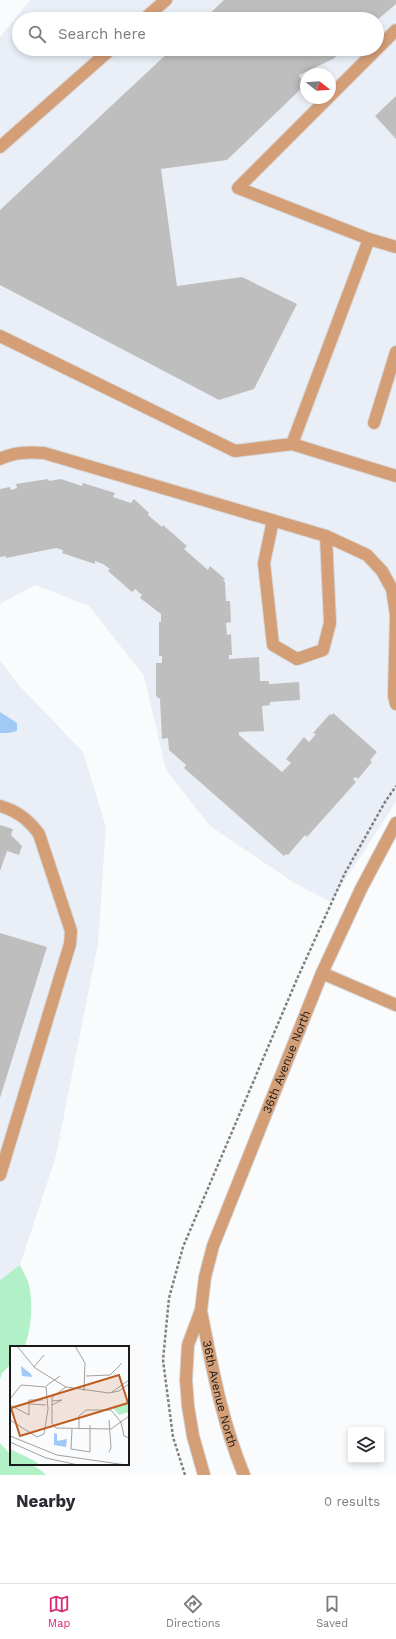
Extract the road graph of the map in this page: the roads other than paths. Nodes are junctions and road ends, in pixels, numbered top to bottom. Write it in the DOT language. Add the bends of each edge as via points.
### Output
graph roads {
  1 [pos="166,0"];
  2 [pos="152,12"];
  3 [pos="396,30"];
  4 [pos="384,42"];
  5 [pos="102,56"];
  6 [pos="370,56"];
  7 [pos="336,90"];
  8 [pos="322,104"];
  9 [pos="0,147"];
  10 [pos="369,239"];
  11 [pos="396,247"];
  12 [pos="0,336"];
  13 [pos="396,352"];
  14 [pos="374,423"];
  15 [pos="292,444"];
  16 [pos="0,459"];
  17 [pos="396,476"];
  18 [pos="273,520"];
  19 [pos="326,536"];
  20 [pos="396,704"];
  21 [pos="0,806"];
  22 [pos="396,823"];
  23 [pos="322,973"];
  24 [pos="396,1005"];
  25 [pos="0,1175"];
  26 [pos="201,1310"];
  27 [pos="204,1475"];
  28 [pos="244,1475"];
  1 -- 2 [label="street"];
  3 -- 4 [label="street"];
  5 -- 9 [label="street"];
  6 -- 7 [label="street"];
  8 -- 10 [label="street" via="238,188"];
  10 -- 11 [label="street"];
  10 -- 15 [label="street"];
  12 -- 15 [label="street" via="235,451"];
  13 -- 14 [label="street"];
  15 -- 17 [label="street"];
  16 -- 18 [label="street" via="26,452 44,453"];
  18 -- 19 [label="street"];
  18 -- 19 [label="street" via="264,563 273,645 297,659 323,650 330,623"];
  19 -- 20 [label="street" via="367,555 382,571 392,589 396,615"];
  21 -- 25 [label="street" via="14,810 31,822 39,834 71,931 70,944"];
  22 -- 23 [label="street, 36th Avenue North" via="361,889"];
  23 -- 24 [label="street"];
  23 -- 26 [label="street, 36th Avenue North" via="213,1246 205,1277"];
  26 -- 27 [label="street, 36th Avenue North" via="188,1345 186,1380 193,1436"];
  26 -- 28 [label="street, 36th Avenue North" via="217,1394"];
}
